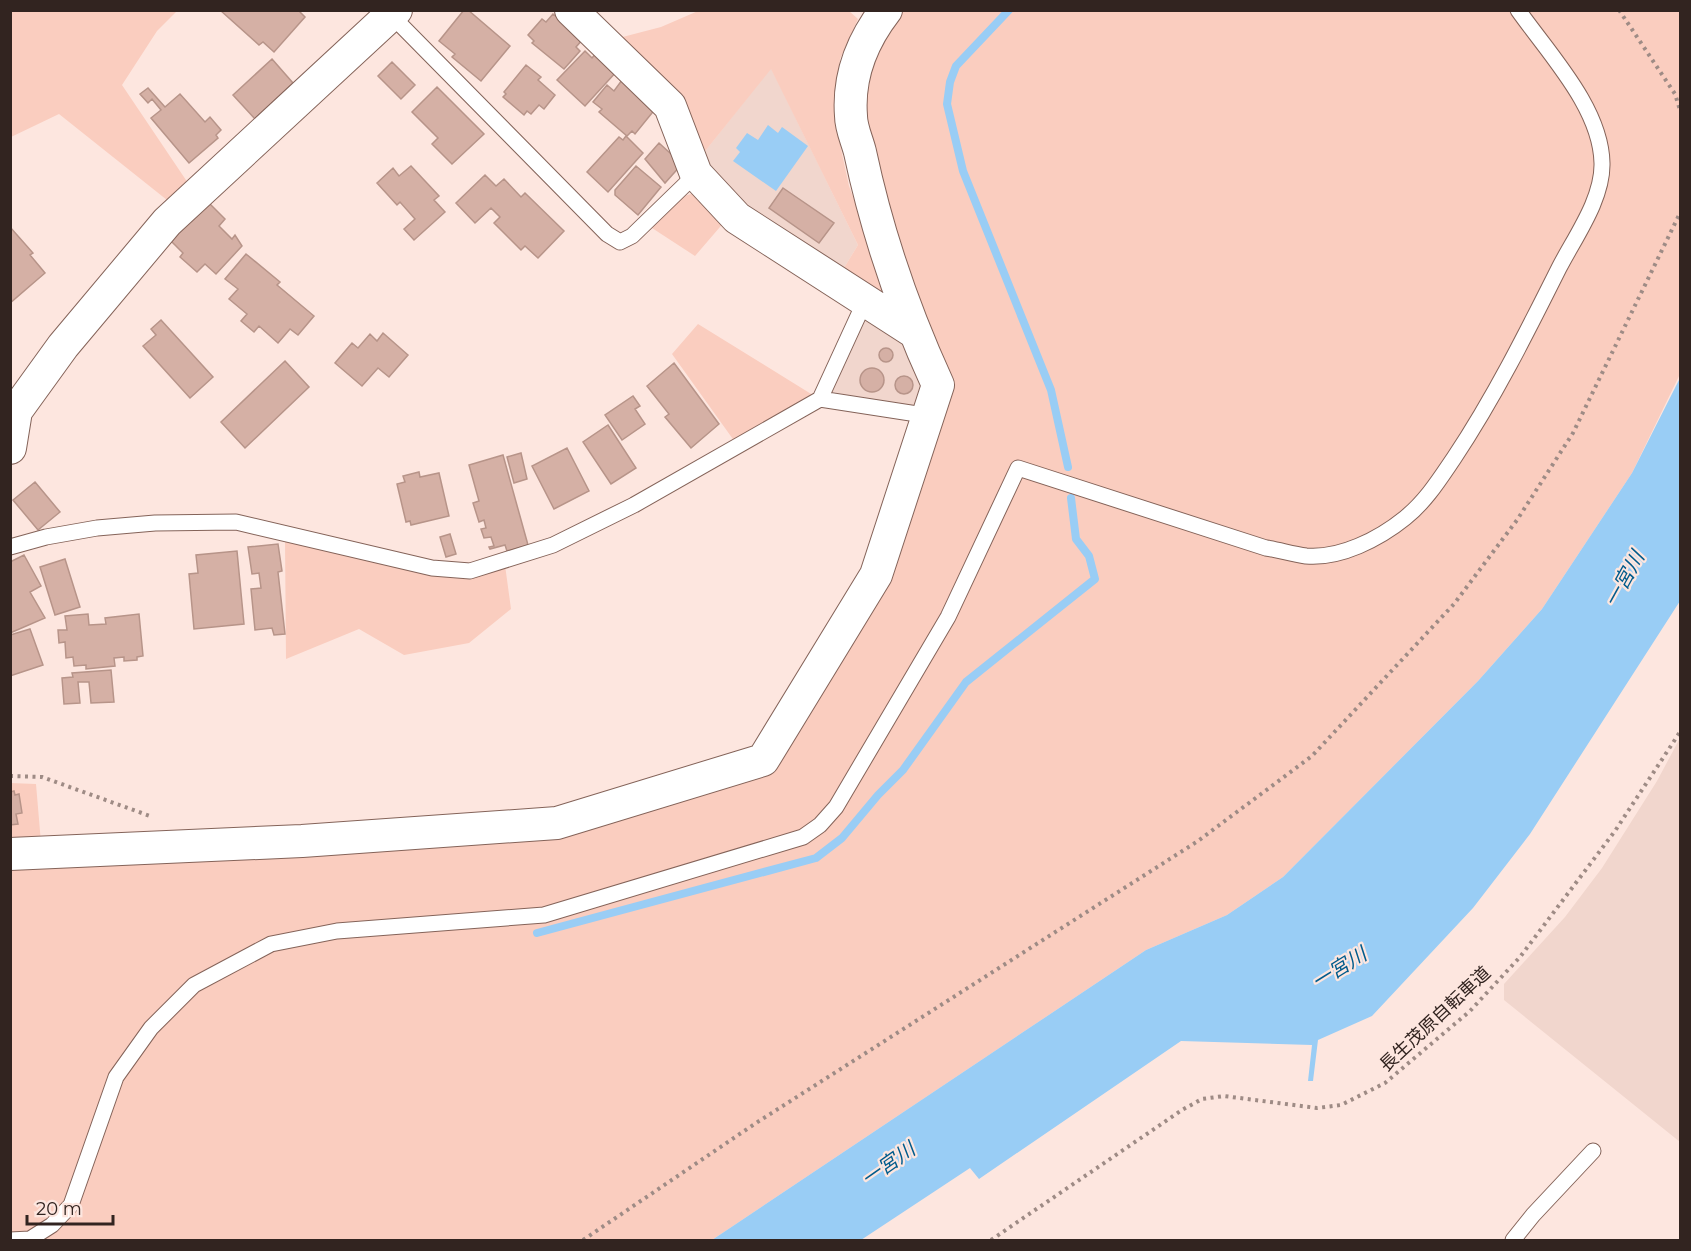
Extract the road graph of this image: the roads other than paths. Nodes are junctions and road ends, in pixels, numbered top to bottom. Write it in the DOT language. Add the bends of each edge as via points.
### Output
graph roads {
  1 [pos="571,10"];
  2 [pos="886,10"];
  3 [pos="1518,10"];
  4 [pos="393,12"];
  5 [pos="696,174"];
  6 [pos="865,301"];
  7 [pos="914,332"];
  8 [pos="820,399"];
  9 [pos="930,416"];
  10 [pos="10,448"];
  11 [pos="10,547"];
  12 [pos="10,854"];
  13 [pos="1593,1151"];
  14 [pos="10,1240"];
  15 [pos="1514,1240"];
  1 -- 5 [label="street" via="670,106"];
  2 -- 7 [label="street" via="862,47 853,81 851,118 868,190"];
  3 -- 14 [label="lane" via="1586,106 1598,135 1602,165 1596,195 1522,342 1469,436 1427,498 1404,519 1342,553 1307,556 1266,548 1018,468 948,617 836,807 820,825 803,837 544,915 337,931 271,944 194,985 151,1028 117,1077 71,1205 52,1225 30,1239"];
  4 -- 5 [label="lane" via="607,234 620,242 632,236"];
  4 -- 10 [label="street" via="167,222 63,346 16,411"];
  5 -- 6 [label="street" via="737,218"];
  6 -- 7 [label="street"];
  6 -- 8 [label="lane"];
  7 -- 9 [label="street" via="939,386"];
  8 -- 9 [label="lane"];
  8 -- 11 [label="lane" via="634,505 553,545 470,571 432,568 236,522 97,528"];
  9 -- 12 [label="street" via="876,575 763,760 557,823 302,841"];
  13 -- 15 [label="lane"];
}
